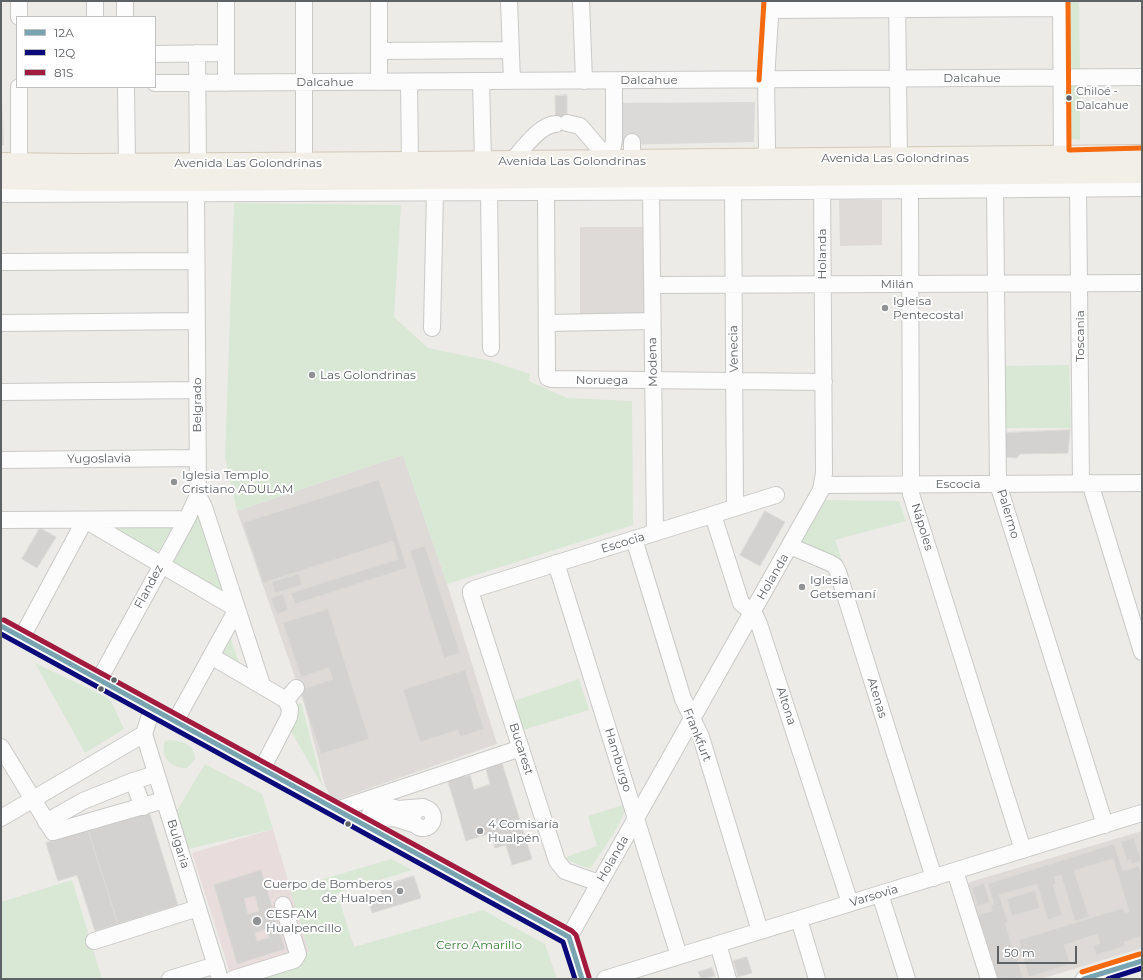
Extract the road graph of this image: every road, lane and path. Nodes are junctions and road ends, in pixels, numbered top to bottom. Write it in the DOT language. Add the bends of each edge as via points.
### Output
graph roads {
  1 [pos="19,1"];
  2 [pos="95,1"];
  3 [pos="125,1"];
  4 [pos="226,1"];
  5 [pos="304,1"];
  6 [pos="379,1"];
  7 [pos="509,1"];
  8 [pos="581,1"];
  9 [pos="1061,4"];
  10 [pos="770,5"];
  11 [pos="898,5"];
  12 [pos="19,16"];
  13 [pos="95,16"];
  14 [pos="125,16"];
  15 [pos="511,50"];
  16 [pos="379,51"];
  17 [pos="197,53"];
  18 [pos="226,53"];
  19 [pos="156,54"];
  20 [pos="1142,77"];
  21 [pos="1061,78"];
  22 [pos="898,79"];
  23 [pos="766,80"];
  24 [pos="481,81"];
  25 [pos="512,81"];
  26 [pos="584,81"];
  27 [pos="614,81"];
  28 [pos="304,82"];
  29 [pos="379,82"];
  30 [pos="409,82"];
  31 [pos="156,83"];
  32 [pos="197,83"];
  33 [pos="226,83"];
  34 [pos="19,88"];
  35 [pos="126,88"];
  36 [pos="1142,155"];
  37 [pos="1062,157"];
  38 [pos="899,158"];
  39 [pos="834,159"];
  40 [pos="765,160"];
  41 [pos="512,161"];
  42 [pos="610,161"];
  43 [pos="410,162"];
  44 [pos="483,162"];
  45 [pos="10,163"];
  46 [pos="198,163"];
  47 [pos="304,163"];
  48 [pos="127,164"];
  49 [pos="1142,174"];
  50 [pos="748,176"];
  51 [pos="1,179"];
  52 [pos="822,183"];
  53 [pos="1078,188"];
  54 [pos="1142,188"];
  55 [pos="995,189"];
  56 [pos="910,190"];
  57 [pos="733,191"];
  58 [pos="435,192"];
  59 [pos="489,192"];
  60 [pos="546,192"];
  61 [pos="651,192"];
  62 [pos="196,193"];
  63 [pos="1,194"];
  64 [pos="196,261"];
  65 [pos="1,262"];
  66 [pos="1079,283"];
  67 [pos="1142,283"];
  68 [pos="910,284"];
  69 [pos="995,284"];
  70 [pos="652,285"];
  71 [pos="733,285"];
  72 [pos="823,285"];
  73 [pos="197,321"];
  74 [pos="652,321"];
  75 [pos="547,322"];
  76 [pos="1,323"];
  77 [pos="432,328"];
  78 [pos="491,348"];
  79 [pos="653,380"];
  80 [pos="734,381"];
  81 [pos="824,382"];
  82 [pos="197,390"];
  83 [pos="1,392"];
  84 [pos="198,458"];
  85 [pos="1,460"];
  86 [pos="1085,483"];
  87 [pos="1142,483"];
  88 [pos="911,484"];
  89 [pos="998,484"];
  90 [pos="823,485"];
  91 [pos="198,495"];
  92 [pos="776,495"];
  93 [pos="735,508"];
  94 [pos="713,515"];
  95 [pos="187,519"];
  96 [pos="1,520"];
  97 [pos="85,520"];
  98 [pos="655,533"];
  99 [pos="634,539"];
  100 [pos="790,546"];
  101 [pos="556,563"];
  102 [pos="161,565"];
  103 [pos="471,591"];
  104 [pos="237,609"];
  105 [pos="752,612"];
  106 [pos="1,626"];
  107 [pos="22,637"];
  108 [pos="1142,652"];
  109 [pos="212,656"];
  110 [pos="99,680"];
  111 [pos="262,685"];
  112 [pos="152,709"];
  113 [pos="692,720"];
  114 [pos="175,722"];
  115 [pos="144,734"];
  116 [pos="1,747"];
  117 [pos="521,748"];
  118 [pos="262,769"];
  119 [pos="156,774"];
  120 [pos="133,781"];
  121 [pos="32,800"];
  122 [pos="164,800"];
  123 [pos="143,807"];
  124 [pos="336,810"];
  125 [pos="1142,813"];
  126 [pos="1,818"];
  127 [pos="636,818"];
  128 [pos="46,822"];
  129 [pos="1105,825"];
  130 [pos="369,828"];
  131 [pos="1024,850"];
  132 [pos="955,871"];
  133 [pos="934,878"];
  134 [pos="599,883"];
  135 [pos="880,894"];
  136 [pos="850,904"];
  137 [pos="283,906"];
  138 [pos="198,908"];
  139 [pos="798,919"];
  140 [pos="760,931"];
  141 [pos="568,937"];
  142 [pos="94,941"];
  143 [pos="718,944"];
  144 [pos="679,956"];
  145 [pos="1142,961"];
  146 [pos="218,972"];
  147 [pos="642,974"];
  148 [pos="170,979"];
  149 [pos="233,979"];
  150 [pos="582,979"];
  151 [pos="605,979"];
  152 [pos="728,979"];
  153 [pos="817,979"];
  154 [pos="907,979"];
  155 [pos="989,979"];
  156 [pos="1084,979"];
  1 -- 12 [label="street"];
  2 -- 13 [label="street"];
  3 -- 14 [label="street"];
  4 -- 18 [label="street"];
  5 -- 28 [label="street"];
  6 -- 16 [label="street"];
  7 -- 15 [label="street"];
  8 -- 26 [label="street"];
  9 -- 11 [label="street"];
  9 -- 21 [label="street"];
  10 -- 11 [label="street"];
  10 -- 23 [label="street"];
  11 -- 22 [label="street"];
  15 -- 16 [label="street"];
  15 -- 25 [label="street"];
  16 -- 29 [label="street"];
  17 -- 18 [label="street"];
  17 -- 19 [label="street"];
  17 -- 32 [label="street"];
  18 -- 33 [label="street"];
  20 -- 21 [label="street, Dalcahue"];
  21 -- 22 [label="street, Dalcahue"];
  21 -- 37 [label="street"];
  22 -- 23 [label="street, Dalcahue"];
  22 -- 38 [label="street"];
  23 -- 27 [label="street, Dalcahue"];
  23 -- 40 [label="street"];
  24 -- 25 [label="street, Dalcahue"];
  24 -- 30 [label="street, Dalcahue"];
  24 -- 44 [label="street"];
  25 -- 26 [label="street, Dalcahue"];
  26 -- 27 [label="street, Dalcahue"];
  27 -- 42 [label="street" via="614,140"];
  28 -- 29 [label="street, Dalcahue"];
  28 -- 33 [label="street, Dalcahue"];
  28 -- 47 [label="street"];
  29 -- 30 [label="street, Dalcahue"];
  30 -- 43 [label="street"];
  31 -- 32 [label="street, Dalcahue"];
  32 -- 33 [label="street, Dalcahue"];
  32 -- 46 [label="street"];
  34 -- 45 [label="street"];
  35 -- 48 [label="street"];
  36 -- 37 [label="main road, Avenida Las Golondrinas"];
  37 -- 38 [label="main road, Avenida Las Golondrinas"];
  38 -- 39 [label="main road, Avenida Las Golondrinas"];
  39 -- 40 [label="main road, Avenida Las Golondrinas"];
  39 -- 52 [label="main road" via="825,166"];
  40 -- 42 [label="main road, Avenida Las Golondrinas" via="632,151"];
  40 -- 50 [label="main road"];
  41 -- 42 [label="main road, Avenida Las Golondrinas"];
  41 -- 42 [label="street" via="543,128 550,124 561,124 580,126"];
  41 -- 44 [label="main road, Avenida Las Golondrinas"];
  43 -- 44 [label="main road, Avenida Las Golondrinas"];
  43 -- 47 [label="main road, Avenida Las Golondrinas"];
  45 -- 48 [label="main road, Avenida Las Golondrinas"];
  46 -- 47 [label="main road, Avenida Las Golondrinas"];
  46 -- 48 [label="main road, Avenida Las Golondrinas"];
  49 -- 52 [label="main road, Avenida Las Golondrinas"];
  50 -- 51 [label="main road, Avenida Las Golondrinas" via="182,181"];
  50 -- 52 [label="main road, Avenida Las Golondrinas"];
  52 -- 56 [label="street, Avenida Las Golondrinas"];
  52 -- 57 [label="street, Avenida Las Golondrinas"];
  52 -- 72 [label="street, Holanda"];
  53 -- 54 [label="street, Avenida Las Golondrinas"];
  53 -- 55 [label="street, Avenida Las Golondrinas"];
  53 -- 66 [label="street, Toscania"];
  55 -- 56 [label="street, Avenida Las Golondrinas"];
  55 -- 69 [label="street, Palermo"];
  56 -- 68 [label="street, Nápoles"];
  57 -- 61 [label="street, Avenida Las Golondrinas"];
  57 -- 71 [label="street, Venecia"];
  58 -- 59 [label="street, Avenida Las Golondrinas"];
  58 -- 62 [label="street, Avenida Las Golondrinas"];
  58 -- 77 [label="street"];
  59 -- 60 [label="street, Avenida Las Golondrinas"];
  59 -- 78 [label="street"];
  60 -- 61 [label="street, Avenida Las Golondrinas"];
  60 -- 75 [label="street"];
  61 -- 70 [label="street, Modena"];
  62 -- 63 [label="street, Avenida Las Golondrinas"];
  62 -- 64 [label="street, Belgrado"];
  64 -- 65 [label="street"];
  64 -- 73 [label="street, Belgrado"];
  66 -- 67 [label="street, Milán"];
  66 -- 69 [label="street, Milán"];
  66 -- 86 [label="street, Toscania"];
  68 -- 69 [label="street, Milán"];
  68 -- 72 [label="street, Milán"];
  68 -- 88 [label="street, Nápoles"];
  69 -- 89 [label="street, Palermo"];
  70 -- 71 [label="street, Milán"];
  70 -- 74 [label="street, Modena"];
  71 -- 72 [label="street, Milán"];
  71 -- 80 [label="street, Venecia"];
  72 -- 81 [label="street, Holanda"];
  73 -- 76 [label="street"];
  73 -- 82 [label="street, Belgrado"];
  74 -- 75 [label="street"];
  74 -- 79 [label="street, Modena"];
  75 -- 79 [label="street, Noruega" via="548,378"];
  79 -- 80 [label="street, Noruega"];
  79 -- 98 [label="street, Modena"];
  80 -- 81 [label="street, Noruega"];
  80 -- 93 [label="street, Venecia"];
  81 -- 90 [label="street, Holanda"];
  82 -- 83 [label="street"];
  82 -- 84 [label="street, Belgrado"];
  84 -- 85 [label="street, Yugoslavia"];
  84 -- 91 [label="street, Belgrado"];
  86 -- 87 [label="street, Escocia"];
  86 -- 89 [label="street, Escocia"];
  86 -- 108 [label="street, Toscania"];
  88 -- 89 [label="street, Escocia"];
  88 -- 90 [label="street, Escocia"];
  88 -- 131 [label="street, Nápoles" via="911,494"];
  89 -- 129 [label="street, Palermo"];
  90 -- 100 [label="street, Holanda"];
  91 -- 95 [label="street, Flandez"];
  91 -- 104 [label="street, Belgrado"];
  92 -- 93 [label="street, Escocia"];
  93 -- 94 [label="street, Escocia"];
  94 -- 98 [label="street, Escocia"];
  94 -- 105 [label="street, Altona" via="742,605"];
  95 -- 97 [label="street"];
  95 -- 102 [label="street, Flandez"];
  96 -- 97 [label="street"];
  97 -- 102 [label="street"];
  97 -- 107 [label="street"];
  98 -- 99 [label="street, Escocia"];
  99 -- 101 [label="street, Escocia"];
  99 -- 113 [label="street, Frankfurt" via="683,699"];
  100 -- 105 [label="street, Holanda"];
  100 -- 133 [label="street, Atenas" via="830,563 838,572"];
  101 -- 103 [label="street, Escocia"];
  101 -- 127 [label="street, Hamburgo"];
  102 -- 104 [label="street"];
  102 -- 110 [label="street, Flandez"];
  103 -- 117 [label="street, Bucarest"];
  104 -- 109 [label="street"];
  104 -- 111 [label="street, Belgrado"];
  105 -- 113 [label="street, Holanda"];
  105 -- 136 [label="street, Altona" via="759,624"];
  106 -- 107 [label="street"];
  107 -- 110 [label="street"];
  109 -- 111 [label="street"];
  109 -- 114 [label="street"];
  110 -- 112 [label="street"];
  111 -- 118 [label="street" via="291,694 289,717"];
  112 -- 114 [label="street"];
  112 -- 115 [label="street"];
  113 -- 127 [label="street, Holanda"];
  113 -- 140 [label="street, Frankfurt" via="701,737"];
  114 -- 118 [label="street"];
  115 -- 119 [label="street, Bulgaria"];
  115 -- 121 [label="street"];
  116 -- 121 [label="street"];
  117 -- 124 [label="street"];
  117 -- 134 [label="street, Bucarest" via="559,865 569,873"];
  118 -- 124 [label="street"];
  119 -- 120 [label="street"];
  119 -- 122 [label="street, Bulgaria"];
  120 -- 123 [label="street"];
  120 -- 128 [label="street" via="83,801"];
  121 -- 126 [label="street"];
  121 -- 128 [label="street"];
  122 -- 123 [label="street"];
  122 -- 138 [label="street, Bulgaria"];
  123 -- 128 [label="street" via="53,832"];
  124 -- 130 [label="street"];
  125 -- 129 [label="street, Varsovia"];
  127 -- 134 [label="street, Holanda"];
  127 -- 144 [label="street, Hamburgo"];
  129 -- 131 [label="street, Varsovia"];
  130 -- 130 [label="street" via="380,819 394,818 426,828 434,817 431,811 423,808 398,809 380,804 370,814"];
  130 -- 141 [label="street"];
  131 -- 132 [label="street, Varsovia"];
  132 -- 133 [label="street, Varsovia"];
  132 -- 155 [label="street"];
  133 -- 135 [label="street, Varsovia"];
  134 -- 141 [label="street, Holanda"];
  135 -- 136 [label="street, Varsovia"];
  135 -- 154 [label="street"];
  136 -- 139 [label="street, Varsovia"];
  137 -- 149 [label="street" via="297,957"];
  138 -- 142 [label="street"];
  138 -- 146 [label="street, Bulgaria"];
  139 -- 140 [label="street, Varsovia"];
  139 -- 153 [label="street"];
  140 -- 143 [label="street, Varsovia"];
  141 -- 150 [label="street"];
  143 -- 144 [label="street, Varsovia"];
  143 -- 152 [label="street"];
  144 -- 147 [label="street, Varsovia"];
  145 -- 156 [label="street"];
  146 -- 148 [label="street"];
  147 -- 151 [label="street, Varsovia"];
}
